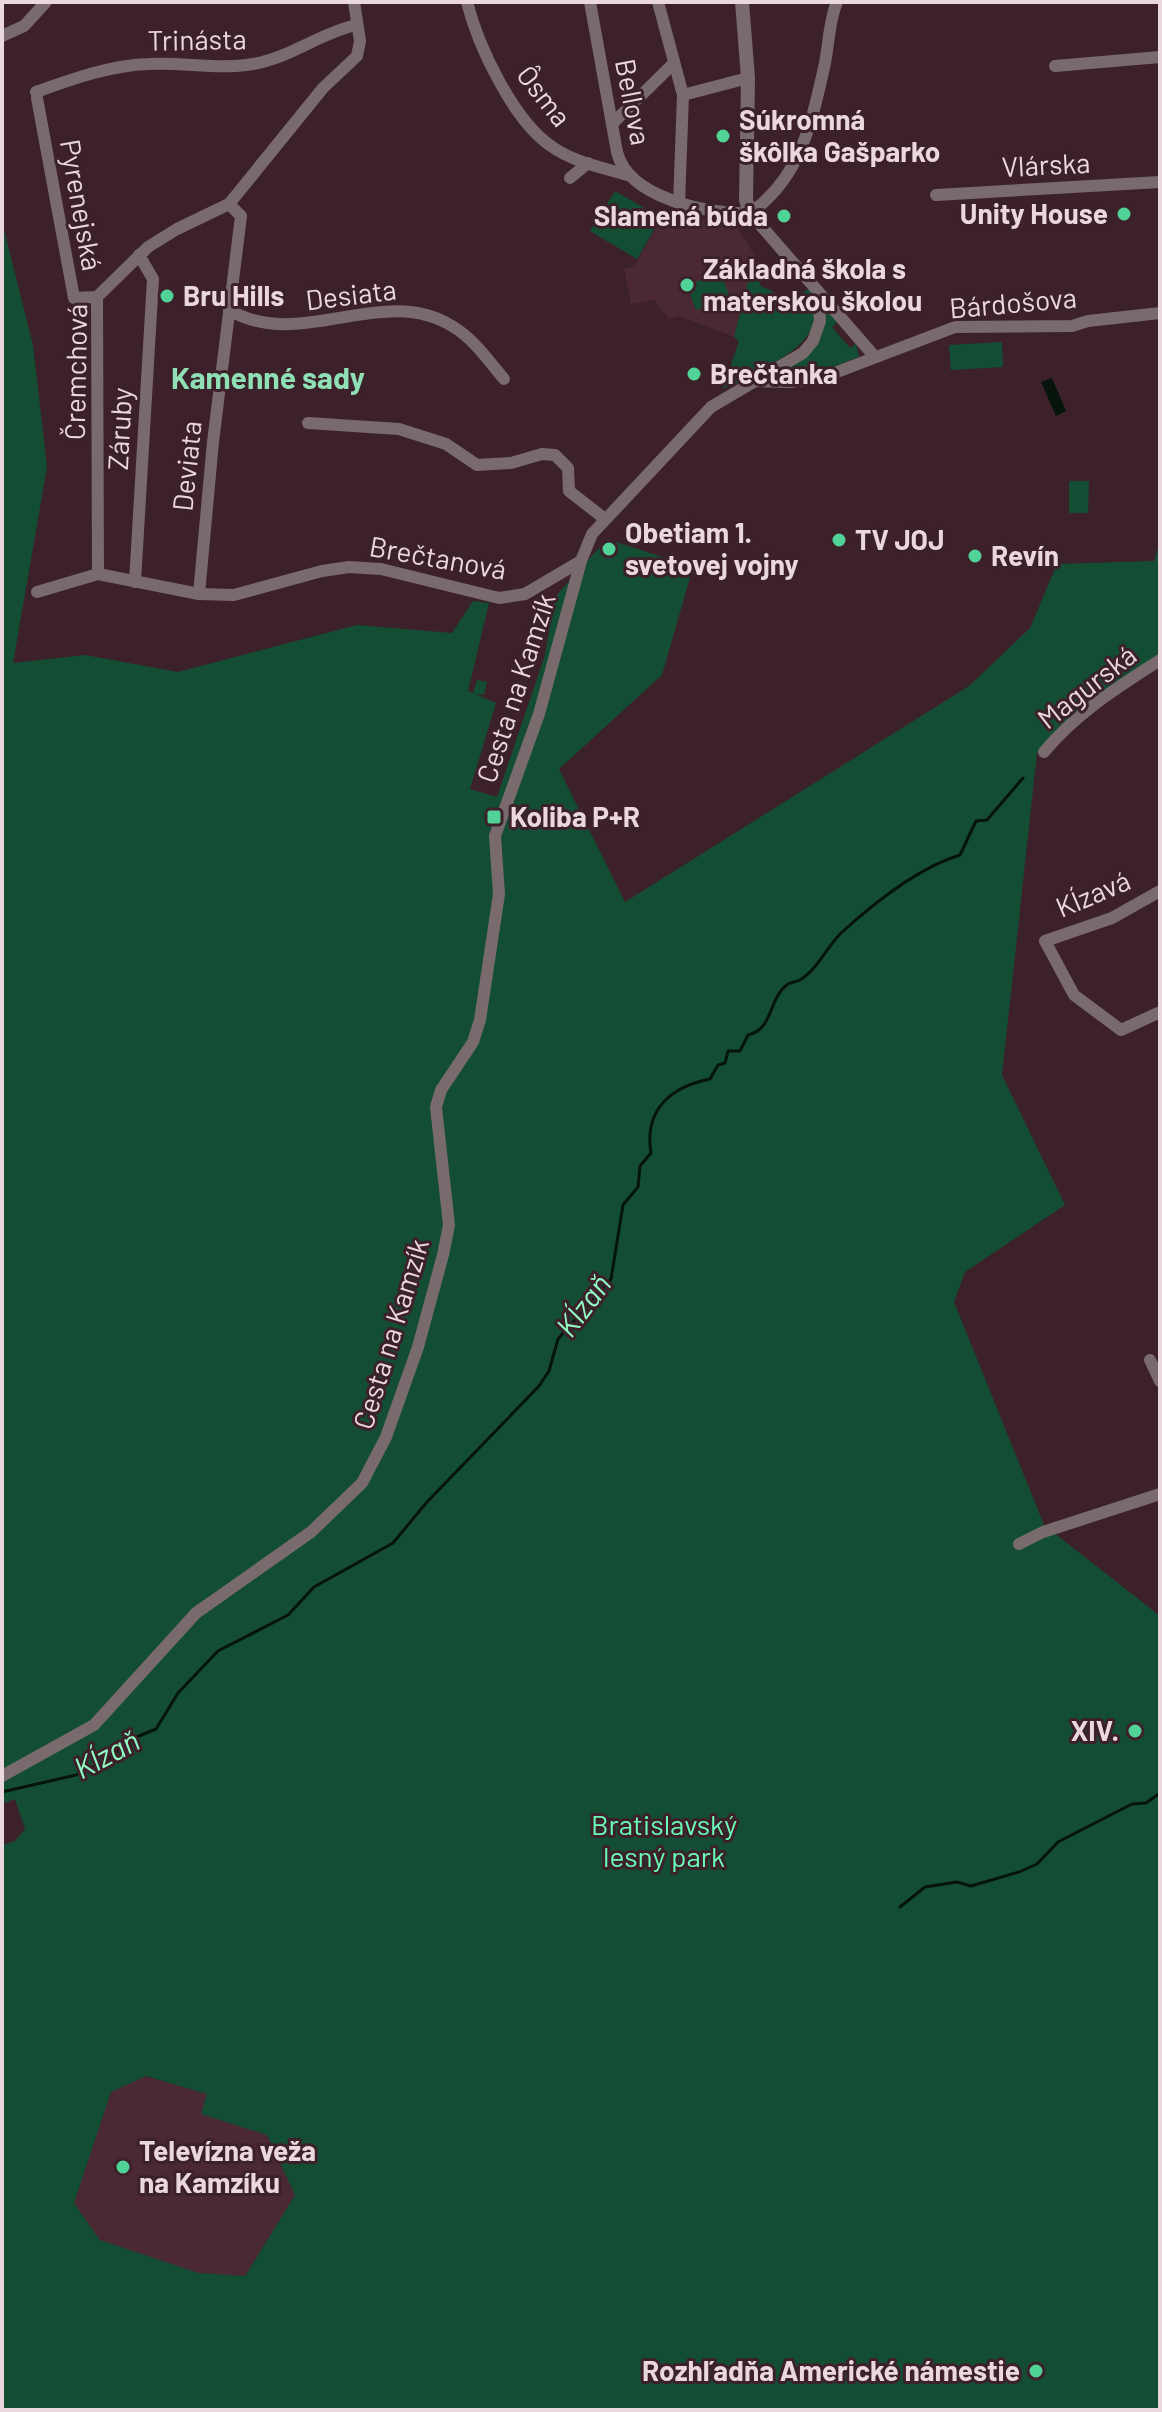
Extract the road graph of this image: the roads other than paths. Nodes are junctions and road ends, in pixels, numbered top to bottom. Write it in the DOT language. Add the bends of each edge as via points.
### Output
graph roads {
  1 [pos="46,2"];
  2 [pos="354,2"];
  3 [pos="467,2"];
  4 [pos="590,2"];
  5 [pos="658,2"];
  6 [pos="742,2"];
  7 [pos="837,2"];
  8 [pos="356,25"];
  9 [pos="2,36"];
  10 [pos="1160,57"];
  11 [pos="674,63"];
  12 [pos="1055,66"];
  13 [pos="748,78"];
  14 [pos="37,95"];
  15 [pos="683,95"];
  16 [pos="612,124"];
  17 [pos="583,162"];
  18 [pos="627,175"];
  19 [pos="570,178"];
  20 [pos="1160,182"];
  21 [pos="936,195"];
  22 [pos="229,204"];
  23 [pos="679,204"];
  24 [pos="750,213"];
  25 [pos="139,255"];
  26 [pos="818,292"];
  27 [pos="97,297"];
  28 [pos="229,310"];
  29 [pos="1160,313"];
  30 [pos="875,357"];
  31 [pos="504,379"];
  32 [pos="750,381"];
  33 [pos="308,423"];
  34 [pos="605,519"];
  35 [pos="581,561"];
  36 [pos="98,574"];
  37 [pos="135,582"];
  38 [pos="37,592"];
  39 [pos="199,594"];
  40 [pos="1160,660"];
  41 [pos="1044,752"];
  42 [pos="1160,891"];
  43 [pos="1158,1013"];
  44 [pos="1150,1360"];
  45 [pos="1160,1381"];
  46 [pos="1160,1494"];
  47 [pos="1019,1544"];
  48 [pos="2,1776"];
  1 -- 9 [label="street" via="24,26"];
  2 -- 8 [label="street, Čremchová"];
  3 -- 17 [label="street, Ôsma" via="485,57 529,123 550,146"];
  4 -- 16 [label="street, Bellova"];
  5 -- 11 [label="street"];
  6 -- 13 [label="street"];
  7 -- 24 [label="street" via="796,163 781,187"];
  8 -- 14 [label="street, Trinásta" via="258,63 148,63 89,74"];
  8 -- 22 [label="street, Čremchová" via="357,56 323,88"];
  10 -- 12 [label="street"];
  11 -- 15 [label="street"];
  11 -- 16 [label="street"];
  13 -- 15 [label="street"];
  13 -- 24 [label="street"];
  14 -- 27 [label="street, Pyrenejská" via="74,298"];
  15 -- 23 [label="street"];
  16 -- 18 [label="street, Bellova"];
  17 -- 18 [label="street, Ôsma"];
  17 -- 19 [label="street"];
  18 -- 23 [label="street, Bellova"];
  20 -- 21 [label="street, Vlárska"];
  22 -- 25 [label="street, Čremchová"];
  22 -- 28 [label="street, Deviata" via="241,216"];
  23 -- 24 [label="street, Bellova"];
  24 -- 26 [label="street"];
  25 -- 27 [label="street, Čremchová"];
  25 -- 37 [label="street, Záruby" via="153,279"];
  26 -- 30 [label="street"];
  26 -- 32 [label="street" via="820,321 813,341 803,353"];
  27 -- 36 [label="street, Čremchová"];
  28 -- 31 [label="street, Desiata" via="279,327 405,311 428,315 464,334"];
  28 -- 39 [label="street, Deviata"];
  29 -- 30 [label="street, Bárdošova" via="1072,326 955,327"];
  30 -- 32 [label="street" via="824,377"];
  32 -- 34 [label="street" via="706,412"];
  33 -- 34 [label="street" via="399,429 446,444 477,465 555,455 568,468 569,491"];
  34 -- 35 [label="street"];
  35 -- 39 [label="street, Brečtanová" via="525,594 499,598 381,569 349,567 250,592"];
  35 -- 48 [label="street, Cesta na Kamzík" via="539,714 495,836 499,894 480,1020 436,1107 449,1225 418,1347 373,1466 350,1498 311,1532 196,1613 94,1725"];
  36 -- 37 [label="street, Brečtanová"];
  36 -- 38 [label="street, Brečtanová"];
  37 -- 39 [label="street, Brečtanová"];
  40 -- 41 [label="street, Magurská" via="1093,705"];
  42 -- 43 [label="street, Kĺzavá" via="1112,918 1045,941 1074,995 1121,1030"];
  44 -- 45 [label="street"];
  46 -- 47 [label="street"];
}
